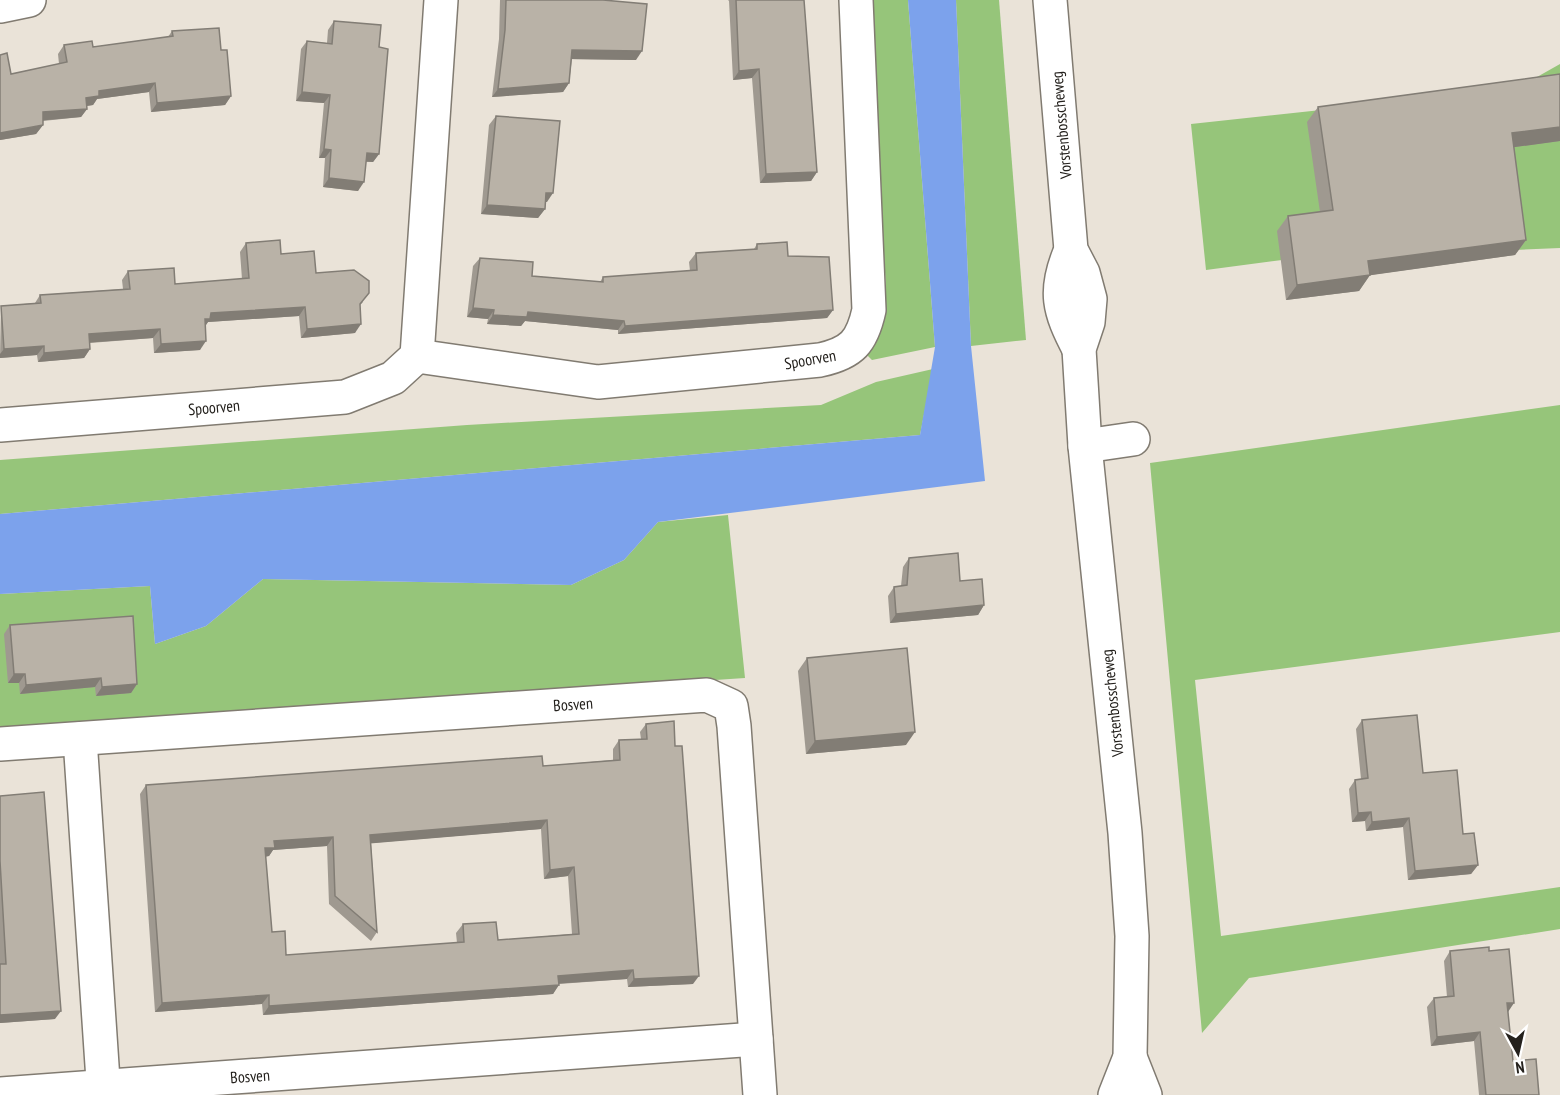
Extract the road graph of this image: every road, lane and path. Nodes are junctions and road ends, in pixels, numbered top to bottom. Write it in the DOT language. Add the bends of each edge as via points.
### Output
graph roads {
  1 [pos="29,0"];
  2 [pos="441,0"];
  3 [pos="856,0"];
  4 [pos="1050,0"];
  5 [pos="0,6"];
  6 [pos="417,356"];
  7 [pos="0,424"];
  8 [pos="1133,439"];
  9 [pos="1085,446"];
  10 [pos="80,738"];
  11 [pos="0,744"];
  12 [pos="756,1039"];
  13 [pos="1130,1057"];
  14 [pos="104,1091"];
  15 [pos="0,1094"];
  16 [pos="760,1095"];
  17 [pos="1115,1095"];
  18 [pos="1145,1095"];
  1 -- 5 [label="street"];
  2 -- 6 [label="street"];
  3 -- 6 [label="street, Spoorven" via="869,310 864,330 853,346 838,356 820,360 598,382"];
  4 -- 9 [label="street, Vorstenbosscheweg" via="1071,250 1090,299 1079,350"];
  6 -- 7 [label="street, Spoorven" via="393,378 345,397"];
  8 -- 9 [label="street"];
  9 -- 13 [label="street, Vorstenbosscheweg" via="1125,833 1131,936"];
  10 -- 11 [label="street, Bosven"];
  10 -- 12 [label="street, Bosven" via="707,695 731,706 735,726"];
  10 -- 14 [label="street"];
  12 -- 14 [label="street, Bosven"];
  12 -- 16 [label="street, Bosven"];
  13 -- 17 [label="street, Vorstenbosscheweg"];
  13 -- 18 [label="street, Vorstenbosscheweg"];
  14 -- 15 [label="street, Bosven"];
}
